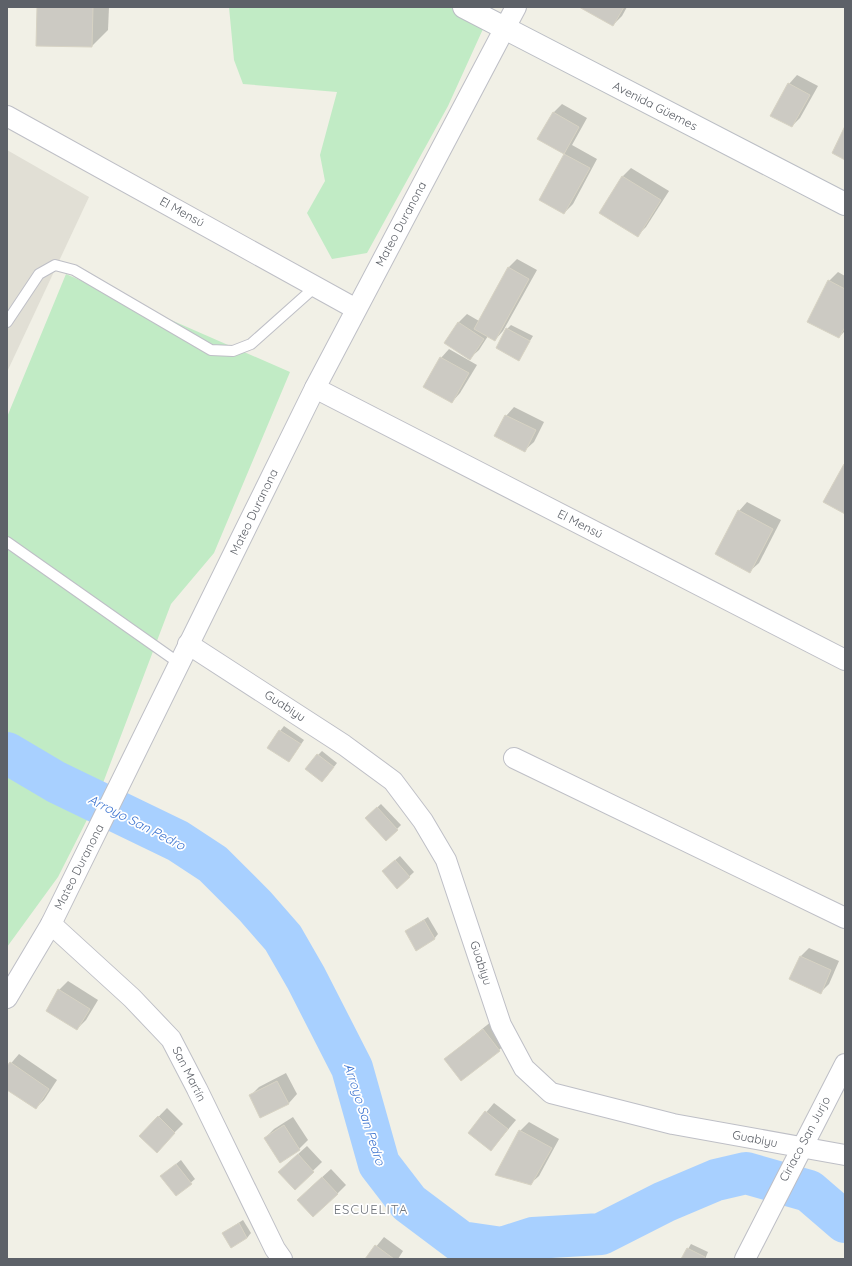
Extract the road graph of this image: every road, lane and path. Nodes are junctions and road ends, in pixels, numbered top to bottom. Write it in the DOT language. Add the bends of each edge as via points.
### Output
graph roads {
  1 [pos="464,7"];
  2 [pos="516,7"];
  3 [pos="505,28"];
  4 [pos="7,116"];
  5 [pos="845,204"];
  6 [pos="315,287"];
  7 [pos="356,309"];
  8 [pos="7,322"];
  9 [pos="315,388"];
  10 [pos="7,542"];
  11 [pos="188,644"];
  12 [pos="845,660"];
  13 [pos="179,663"];
  14 [pos="514,758"];
  15 [pos="845,918"];
  16 [pos="50,924"];
  17 [pos="7,998"];
  18 [pos="845,1064"];
  19 [pos="801,1148"];
  20 [pos="845,1155"];
  21 [pos="282,1259"];
  22 [pos="745,1259"];
  1 -- 3 [label="main road, Avenida Güemes"];
  2 -- 3 [label="street, Mateo Duranona"];
  3 -- 5 [label="main road, Avenida Güemes"];
  3 -- 7 [label="street, Mateo Duranona"];
  4 -- 6 [label="street, El Mensú"];
  6 -- 7 [label="street, El Mensú"];
  6 -- 8 [label="lane" via="251,344 232,351 211,350 74,270 55,265 39,274"];
  7 -- 9 [label="street, Mateo Duranona"];
  9 -- 11 [label="street, Mateo Duranona"];
  9 -- 12 [label="street, El Mensú"];
  10 -- 13 [label="lane"];
  11 -- 13 [label="street, Mateo Duranona"];
  11 -- 19 [label="street, Guabiyu" via="344,745 393,781 423,821 446,860 500,1025 524,1068 551,1093 673,1124"];
  13 -- 16 [label="street, Mateo Duranona"];
  14 -- 15 [label="street"];
  16 -- 17 [label="street, Mateo Duranona"];
  16 -- 21 [label="street, San Martín" via="132,998 171,1039"];
  18 -- 19 [label="street, Ciriaco San Jurjo"];
  19 -- 20 [label="street, Guabiyu"];
  19 -- 22 [label="street, Ciriaco San Jurjo"];
}
